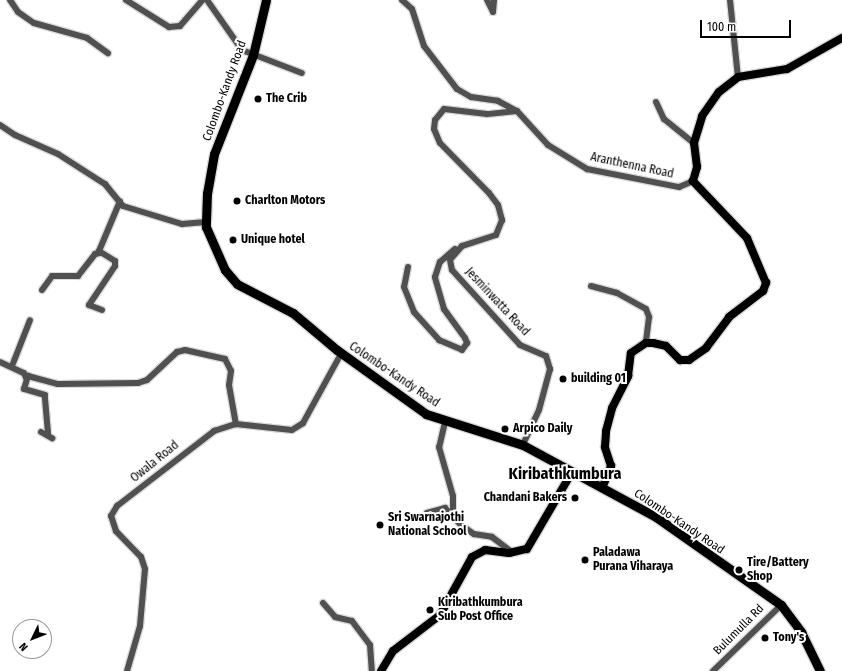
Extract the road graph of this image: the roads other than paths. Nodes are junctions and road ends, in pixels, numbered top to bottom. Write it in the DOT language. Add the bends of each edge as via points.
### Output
graph roads {
  1 [pos="10,0"];
  2 [pos="126,0"];
  3 [pos="203,0"];
  4 [pos="207,0"];
  5 [pos="266,0"];
  6 [pos="402,0"];
  7 [pos="487,0"];
  8 [pos="494,0"];
  9 [pos="730,0"];
  10 [pos="842,38"];
  11 [pos="108,54"];
  12 [pos="253,55"];
  13 [pos="302,73"];
  14 [pos="738,77"];
  15 [pos="656,102"];
  16 [pos="517,111"];
  17 [pos="0,125"];
  18 [pos="694,143"];
  19 [pos="693,181"];
  20 [pos="120,201"];
  21 [pos="206,222"];
  22 [pos="462,246"];
  23 [pos="100,253"];
  24 [pos="408,267"];
  25 [pos="592,286"];
  26 [pos="42,290"];
  27 [pos="102,310"];
  28 [pos="30,320"];
  29 [pos="646,343"];
  30 [pos="341,354"];
  31 [pos="0,362"];
  32 [pos="12,366"];
  33 [pos="26,378"];
  34 [pos="445,422"];
  35 [pos="236,424"];
  36 [pos="47,434"];
  37 [pos="523,445"];
  38 [pos="572,472"];
  39 [pos="603,486"];
  40 [pos="427,512"];
  41 [pos="453,514"];
  42 [pos="507,552"];
  43 [pos="323,603"];
  44 [pos="781,605"];
  45 [pos="127,671"];
  46 [pos="372,671"];
  47 [pos="381,671"];
  48 [pos="713,671"];
  49 [pos="820,671"];
  1 -- 11 [label="street" via="18,12 34,24 87,38"];
  2 -- 3 [label="street" via="169,27 180,26"];
  4 -- 12 [label="street" via="233,40"];
  5 -- 12 [label="highway, Colombo-Kandy Road"];
  6 -- 16 [label="street, Aranthenna Road" via="412,9 424,46 457,89 471,97 498,101"];
  7 -- 8 [label="street" via="494,12"];
  9 -- 14 [label="street"];
  10 -- 14 [label="main road" via="787,69"];
  12 -- 13 [label="street"];
  12 -- 21 [label="highway, Colombo-Kandy Road" via="214,154"];
  14 -- 18 [label="main road" via="719,92 702,116"];
  15 -- 18 [label="street" via="664,119"];
  16 -- 19 [label="street, Aranthenna Road" via="548,145 587,168 679,187"];
  16 -- 22 [label="street" via="487,114 444,109 435,120 440,143 489,193 498,205 502,220 496,234"];
  17 -- 20 [label="street" via="15,136 58,154 106,184"];
  18 -- 19 [label="main road" via="697,167"];
  19 -- 29 [label="main road" via="747,238 766,284 763,291 729,317 706,348 689,360 680,360 666,346"];
  20 -- 21 [label="street" via="146,215 182,224"];
  20 -- 23 [label="street" via="108,222"];
  21 -- 30 [label="highway, Colombo-Kandy Road" via="214,251 237,284 293,313"];
  22 -- 24 [label="street" via="440,262 435,277 444,309 467,343 462,350 439,340 414,312 404,287"];
  22 -- 37 [label="street, Jesminwatta Road" via="450,260 452,270 520,344 546,356 550,369 547,389"];
  23 -- 26 [label="street" via="95,254 78,276 52,276"];
  23 -- 27 [label="street" via="115,261 115,266 91,298 90,304"];
  25 -- 29 [label="street" via="617,293 646,308 649,317"];
  28 -- 32 [label="street"];
  29 -- 39 [label="main road" via="631,353 628,376 612,408 606,447 611,466"];
  30 -- 34 [label="highway, Colombo-Kandy Road" via="426,414"];
  30 -- 35 [label="street, Owala Road" via="303,422 292,430"];
  31 -- 32 [label="street"];
  32 -- 33 [label="street"];
  33 -- 35 [label="street" via="58,384 138,383 147,380 177,352 184,350 225,359 231,371 230,391"];
  33 -- 36 [label="street" via="24,389 45,395"];
  34 -- 37 [label="highway, Colombo-Kandy Road"];
  34 -- 41 [label="street" via="439,447 453,496"];
  35 -- 45 [label="street, Owala Road" via="214,431 197,443 117,506 111,516 116,531 141,557 145,569 140,626"];
  37 -- 38 [label="highway, Colombo-Kandy Road"];
  38 -- 39 [label="highway, Colombo-Kandy Road"];
  38 -- 42 [label="main road" via="527,549"];
  39 -- 44 [label="highway, Colombo-Kandy Road" via="656,517"];
  40 -- 41 [label="street" via="445,508"];
  41 -- 42 [label="street" via="474,534 492,536"];
  42 -- 47 [label="main road" via="485,550 472,557 440,615 393,651"];
  43 -- 46 [label="street" via="335,617 352,620 371,649"];
  44 -- 48 [label="street, Bulumulla Rd"];
  44 -- 49 [label="highway, Colombo-Kandy Road" via="801,632"];
}
